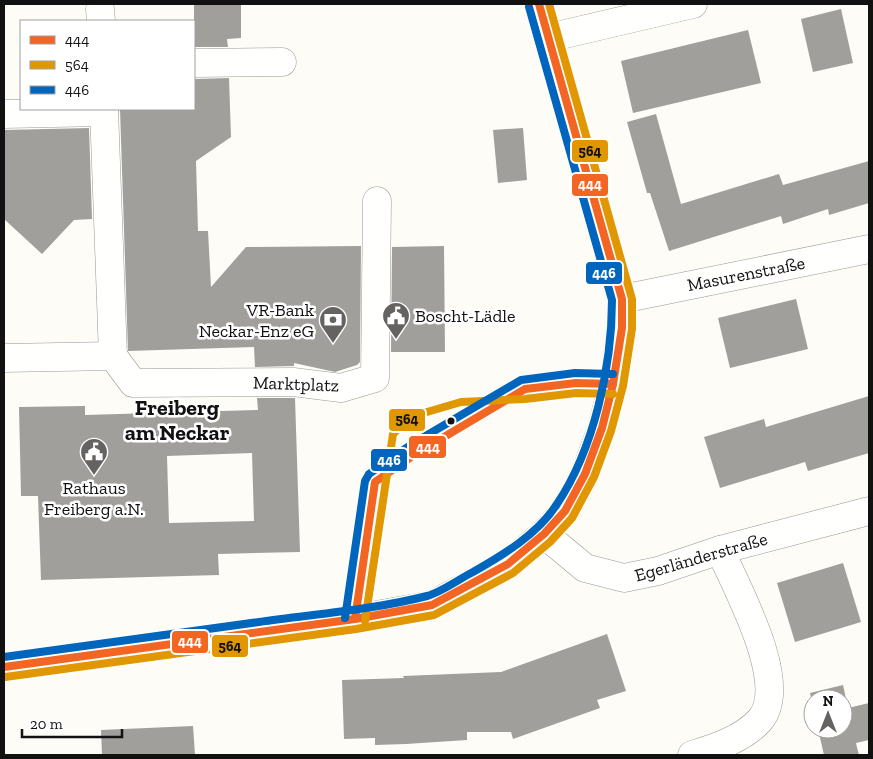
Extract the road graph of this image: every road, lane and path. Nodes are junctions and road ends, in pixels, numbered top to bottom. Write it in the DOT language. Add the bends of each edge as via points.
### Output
graph roads {
  1 [pos="539,4"];
  2 [pos="692,4"];
  3 [pos="548,38"];
  4 [pos="282,62"];
  5 [pos="195,64"];
  6 [pos="104,110"];
  7 [pos="4,114"];
  8 [pos="377,201"];
  9 [pos="869,249"];
  10 [pos="622,299"];
  11 [pos="113,356"];
  12 [pos="4,358"];
  13 [pos="869,511"];
  14 [pos="544,534"];
  15 [pos="720,550"];
  16 [pos="4,667"];
  17 [pos="692,755"];
  1 -- 3 [label="street"];
  2 -- 3 [label="street"];
  3 -- 10 [label="street"];
  4 -- 5 [label="street"];
  6 -- 7 [label="street"];
  6 -- 11 [label="street"];
  8 -- 11 [label="street, Marktplatz" via="375,378 341,388 293,382 134,383"];
  9 -- 10 [label="street, Masurenstraße"];
  10 -- 14 [label="street" via="618,355 602,428 585,474 565,511"];
  11 -- 12 [label="street"];
  13 -- 15 [label="street, Egerländerstraße"];
  14 -- 15 [label="street, Egerländerstraße" via="585,568 624,578 658,571"];
  14 -- 16 [label="street" via="508,564 432,606"];
  15 -- 17 [label="street" via="760,640 770,680 768,700 761,719 742,734"];
}
